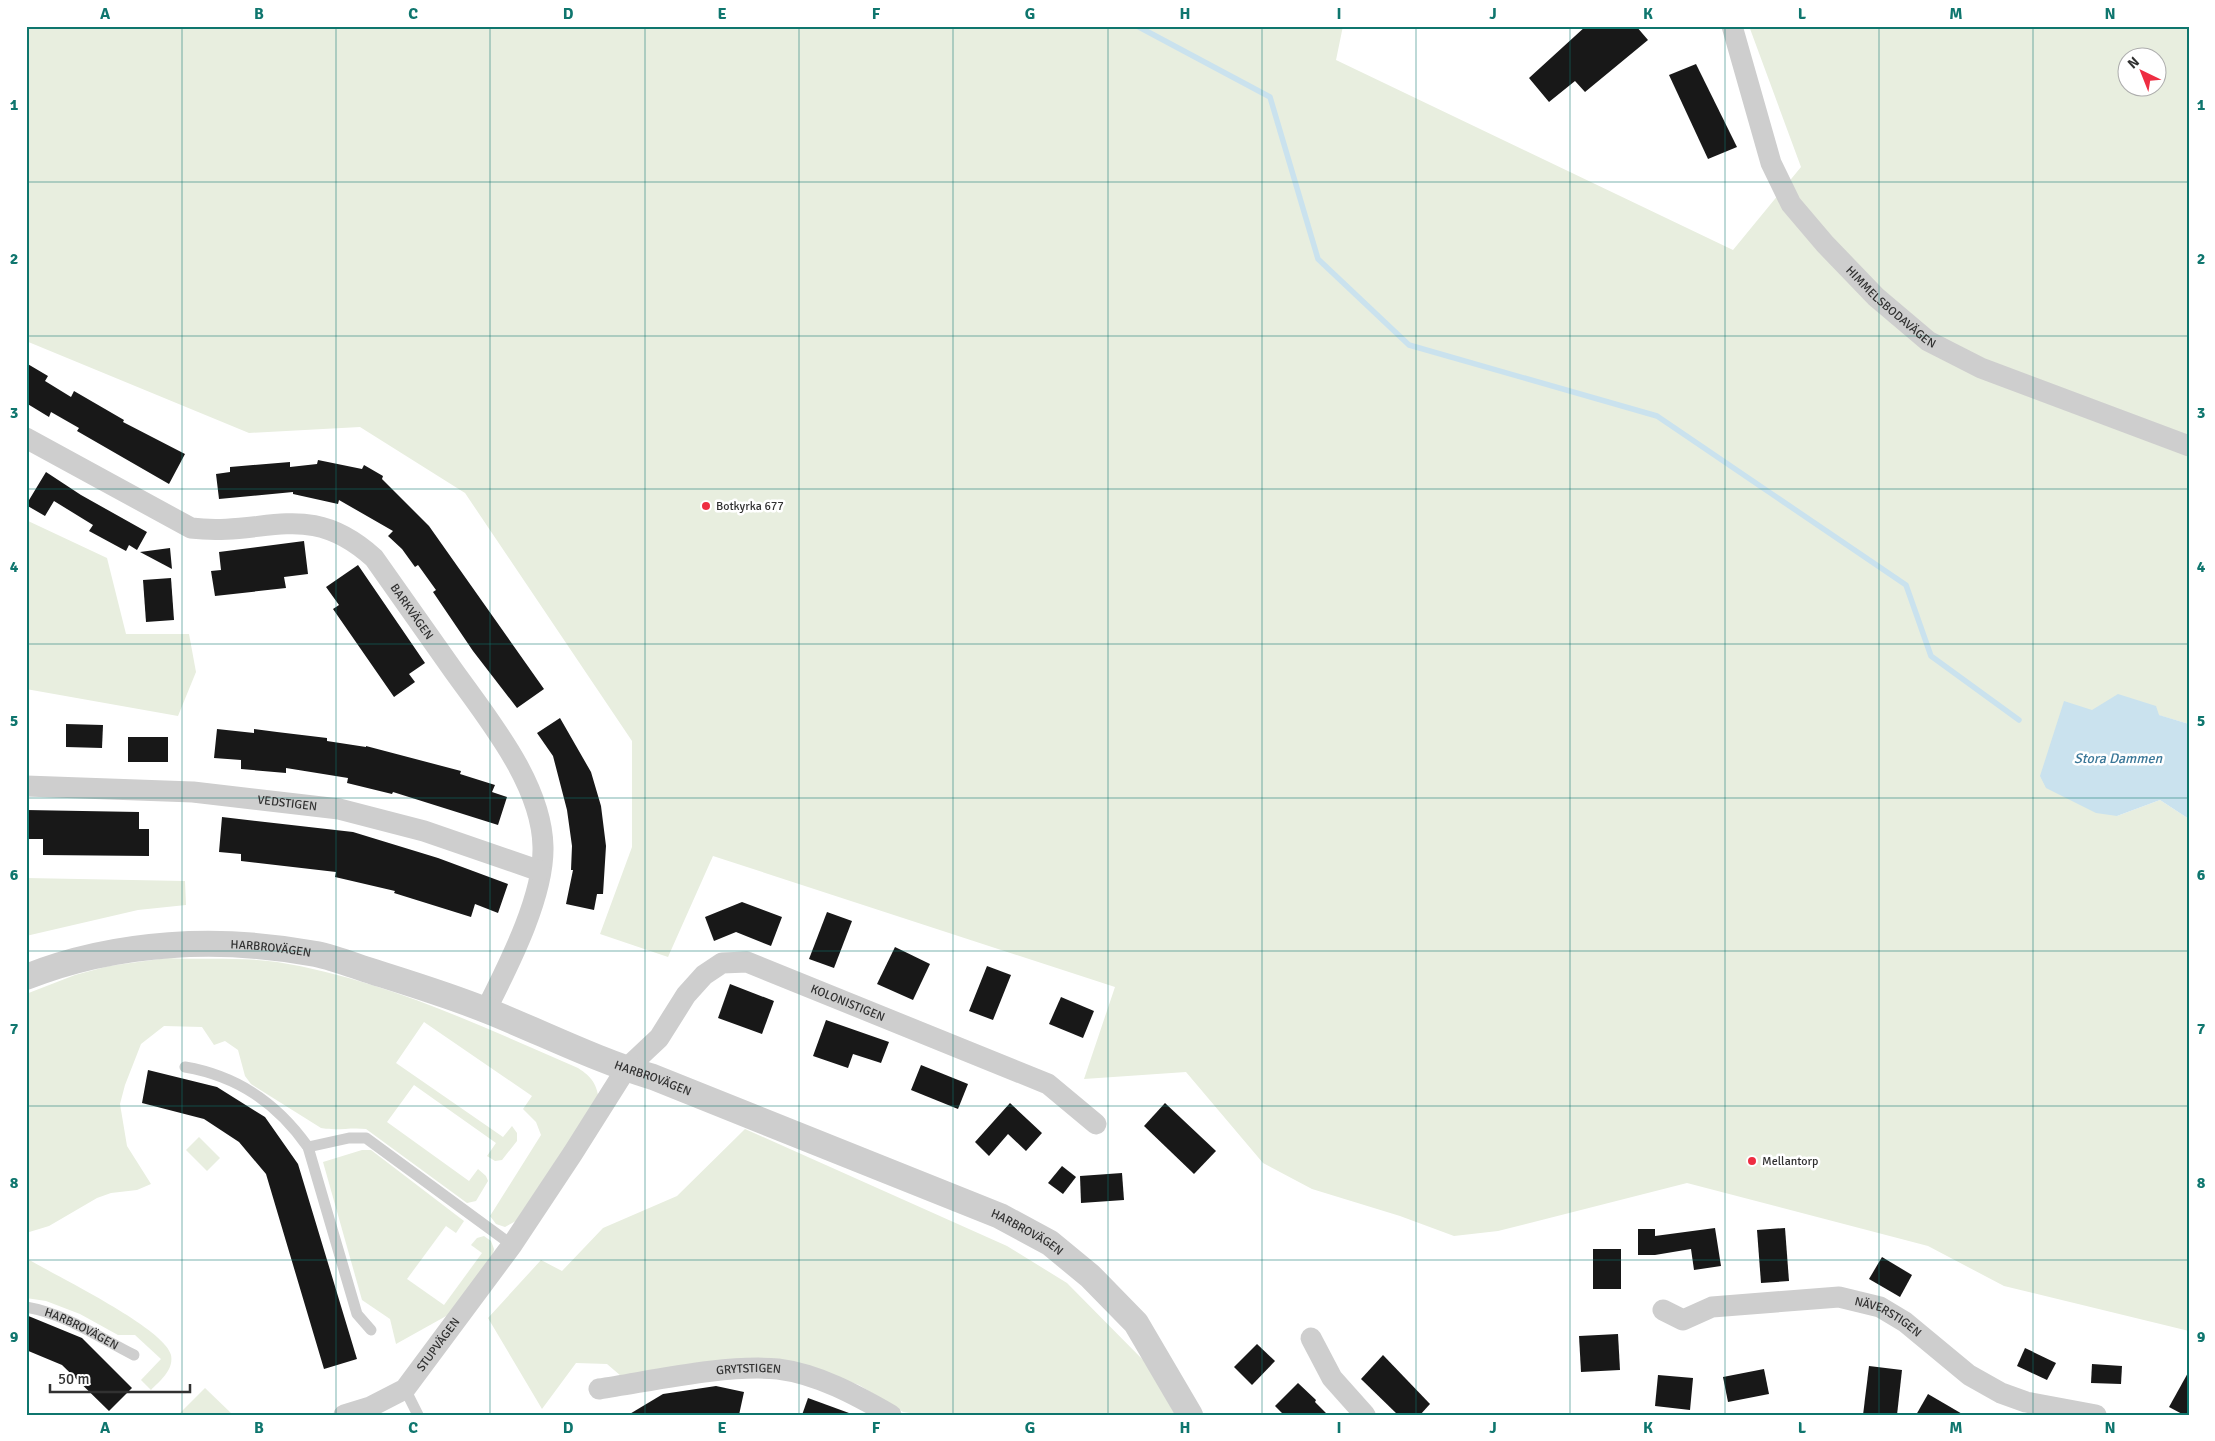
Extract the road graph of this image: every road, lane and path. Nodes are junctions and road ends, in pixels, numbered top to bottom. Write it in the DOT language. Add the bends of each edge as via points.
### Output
graph roads {
  1 [pos="1732,26"];
  2 [pos="26,438"];
  3 [pos="2189,446"];
  4 [pos="26,786"];
  5 [pos="540,871"];
  6 [pos="26,977"];
  7 [pos="486,1010"];
  8 [pos="185,1067"];
  9 [pos="626,1069"];
  10 [pos="1096,1124"];
  11 [pos="308,1147"];
  12 [pos="512,1245"];
  13 [pos="26,1307"];
  14 [pos="1663,1310"];
  15 [pos="371,1330"];
  16 [pos="1311,1338"];
  17 [pos="134,1355"];
  18 [pos="405,1389"];
  19 [pos="599,1389"];
  20 [pos="344,1415"];
  21 [pos="418,1415"];
  22 [pos="891,1415"];
  23 [pos="1190,1415"];
  24 [pos="1365,1415"];
  25 [pos="2096,1415"];
  1 -- 3 [label="street, HIMMELSBODAVÄGEN" via="1771,163 1791,204 1876,297 1928,341 1981,368"];
  2 -- 5 [label="street, BARKVÄGEN" via="191,528 214,531 295,522 329,528 358,544 374,558 499,736 526,783 539,819 543,847"];
  4 -- 5 [label="street, VEDSTIGEN" via="193,792 339,808 424,832"];
  5 -- 7 [label="street, BARKVÄGEN" via="519,942"];
  6 -- 7 [label="street, HARBROVÄGEN" via="90,956 134,949 250,944 318,954"];
  7 -- 9 [label="street, HARBROVÄGEN"];
  8 -- 11 [label="lane" via="239,1082 294,1127"];
  9 -- 10 [label="street, KOLONISTIGEN" via="659,1038 686,995 704,975 722,963 747,962 1048,1084"];
  9 -- 12 [label="street, STUPVÄGEN"];
  9 -- 23 [label="street, HARBROVÄGEN" via="1000,1216 1050,1243 1090,1276 1136,1324"];
  11 -- 12 [label="lane" via="366,1138"];
  11 -- 15 [label="lane" via="357,1314"];
  12 -- 18 [label="street, STUPVÄGEN"];
  13 -- 17 [label="lane, HARBROVÄGEN" via="80,1324"];
  14 -- 25 [label="street, NÄVERSTIGEN" via="1683,1320 1712,1307 1839,1297 1880,1307 1905,1322 1969,1375 2001,1393 2026,1402"];
  16 -- 24 [label="street" via="1332,1378"];
  18 -- 20 [label="street, STUPVÄGEN" via="370,1407"];
  18 -- 21 [label="lane"];
  19 -- 22 [label="street, GRYTSTIGEN" via="718,1372 778,1369 807,1375 860,1397"];
}
